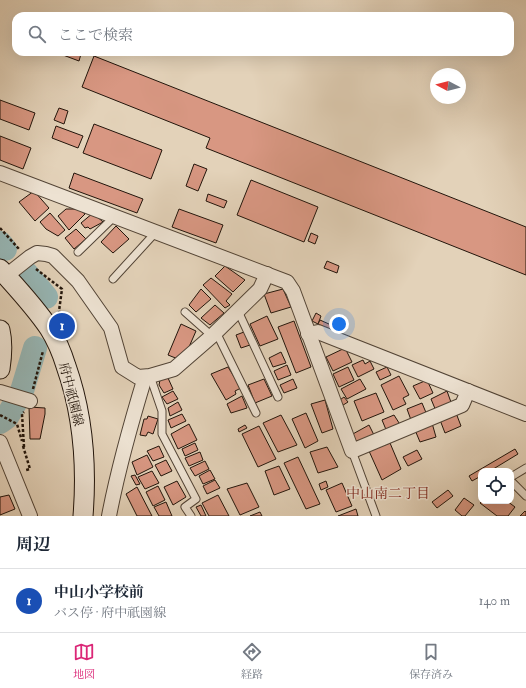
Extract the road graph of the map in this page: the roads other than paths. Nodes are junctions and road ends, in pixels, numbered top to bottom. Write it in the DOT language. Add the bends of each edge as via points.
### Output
graph roads {
  1 [pos="0,173"];
  2 [pos="115,216"];
  3 [pos="156,232"];
  4 [pos="78,252"];
  5 [pos="267,274"];
  6 [pos="2,275"];
  7 [pos="113,279"];
  8 [pos="238,311"];
  9 [pos="185,312"];
  10 [pos="0,330"];
  11 [pos="214,334"];
  12 [pos="308,334"];
  13 [pos="0,369"];
  14 [pos="147,376"];
  15 [pos="468,391"];
  16 [pos="0,392"];
  17 [pos="278,397"];
  18 [pos="24,399"];
  19 [pos="256,413"];
  20 [pos="526,414"];
  21 [pos="0,442"];
  22 [pos="352,451"];
  23 [pos="526,468"];
  24 [pos="514,475"];
  25 [pos="514,484"];
  26 [pos="526,496"];
  27 [pos="30,516"];
  28 [pos="83,516"];
  29 [pos="109,516"];
  30 [pos="191,516"];
  31 [pos="376,516"];
  1 -- 2 [label="street"];
  2 -- 3 [label="street"];
  2 -- 4 [label="lane"];
  3 -- 5 [label="street"];
  3 -- 7 [label="lane"];
  5 -- 8 [label="street" via="260,289"];
  5 -- 12 [label="street" via="287,282"];
  6 -- 14 [label="street" via="38,252 53,256 78,281 111,328 122,367 138,377"];
  6 -- 28 [label="main road, 府中祇園線" via="31,304 49,328 62,353 72,382 83,440"];
  8 -- 11 [label="street"];
  8 -- 17 [label="lane"];
  9 -- 11 [label="lane"];
  10 -- 13 [label="main road"];
  11 -- 14 [label="street" via="174,369"];
  11 -- 19 [label="lane"];
  12 -- 15 [label="street" via="318,332"];
  12 -- 22 [label="street"];
  14 -- 29 [label="street" via="130,426"];
  14 -- 30 [label="lane" via="162,411 162,434 196,499 185,507"];
  15 -- 20 [label="street"];
  15 -- 22 [label="street" via="462,405"];
  16 -- 18 [label="street"];
  21 -- 27 [label="street"];
  22 -- 31 [label="lane"];
  23 -- 24 [label="lane"];
  25 -- 26 [label="lane"];
}
